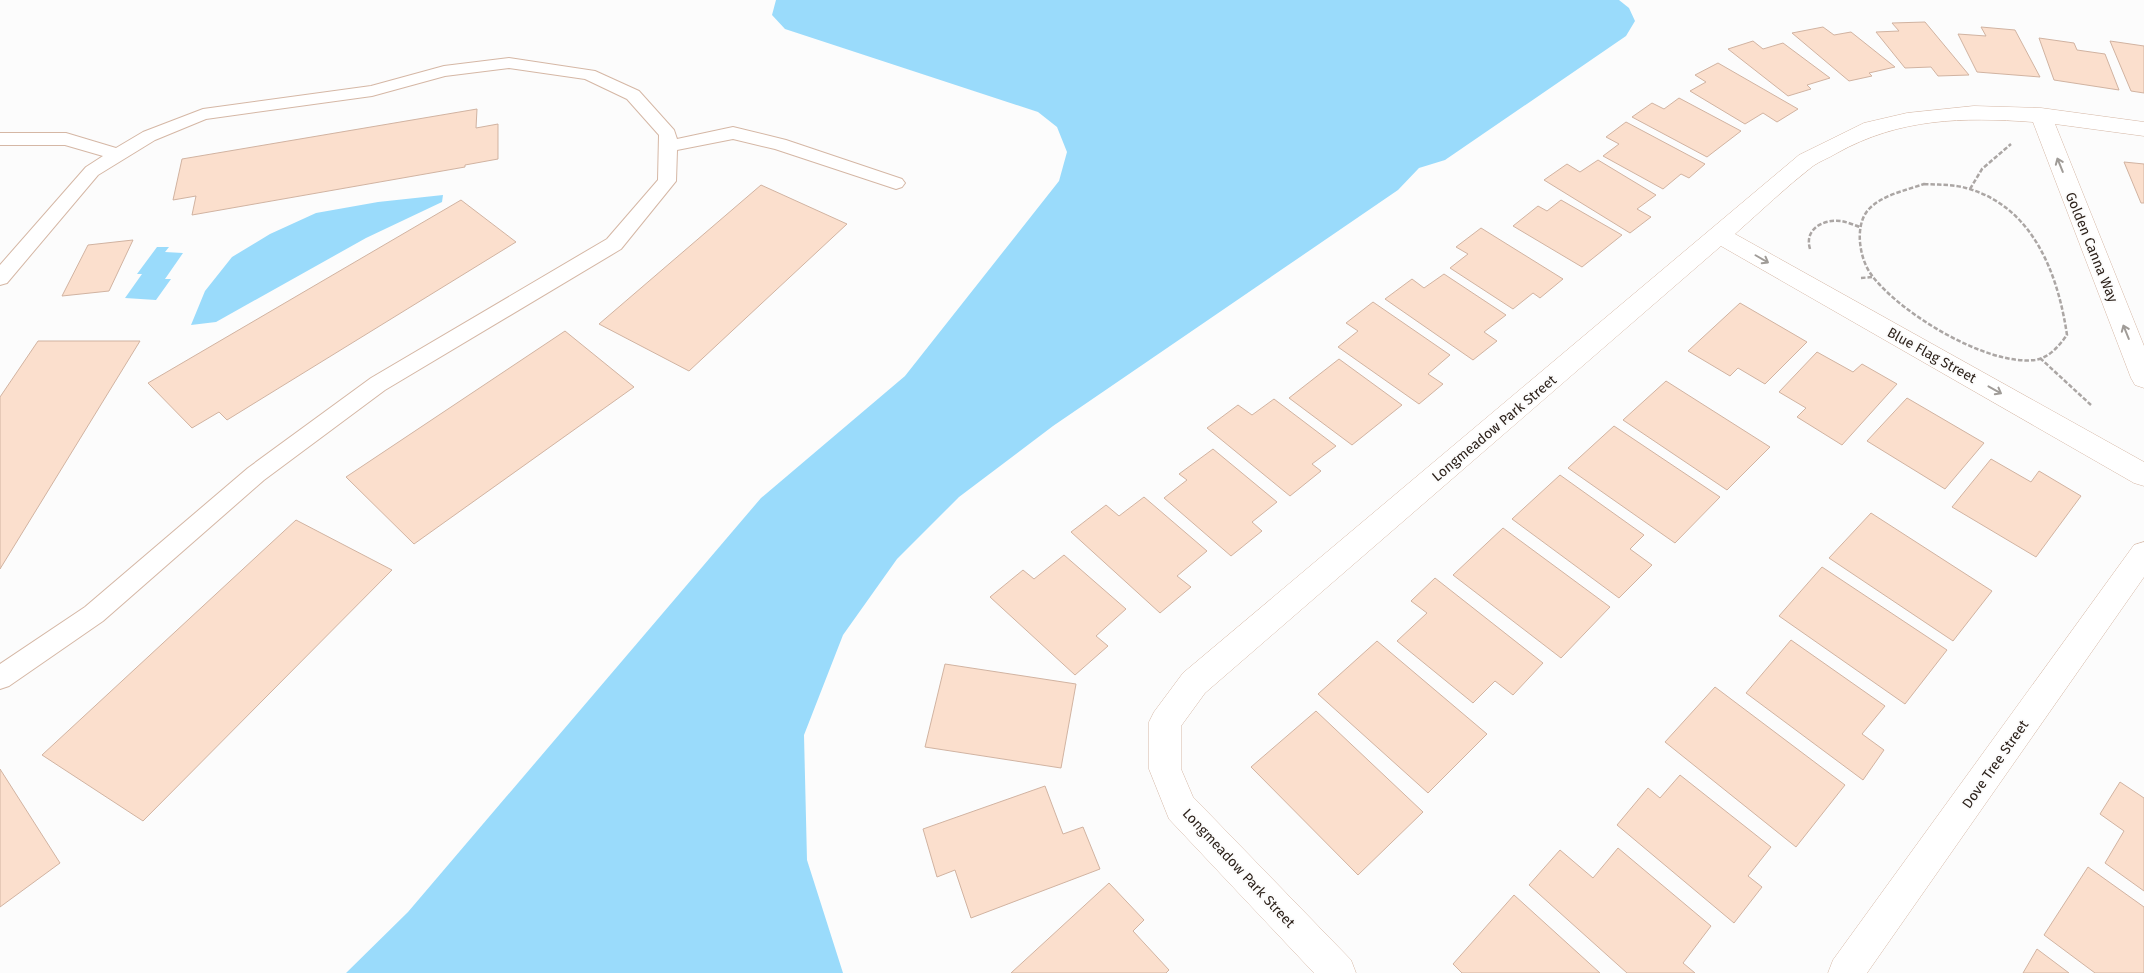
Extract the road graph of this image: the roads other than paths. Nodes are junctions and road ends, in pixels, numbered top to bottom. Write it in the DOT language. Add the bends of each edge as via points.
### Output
graph roads {
  1 [pos="2041,116"];
  2 [pos="2144,129"];
  3 [pos="0,139"];
  4 [pos="668,146"];
  5 [pos="118,155"];
  6 [pos="896,182"];
  7 [pos="1719,234"];
  8 [pos="0,278"];
  9 [pos="2144,378"];
  10 [pos="2144,475"];
  11 [pos="2144,554"];
  12 [pos="0,678"];
  13 [pos="1338,973"];
  14 [pos="1846,973"];
  1 -- 2 [label="street, Longmeadow Park Street"];
  1 -- 7 [label="street, Longmeadow Park Street" via="1981,111 1930,114 1870,129 1807,160"];
  9 -- 1 [label="street, Golden Canna Way, one-way"];
  3 -- 5 [label="lane" via="66,139"];
  4 -- 5 [label="lane" via="668,134 633,95 589,75 509,63 444,71 372,91 204,114 149,136"];
  4 -- 6 [label="lane" via="733,133 780,144"];
  4 -- 12 [label="lane" via="666,181 614,244 378,384 256,474 94,614"];
  5 -- 8 [label="lane" via="92,171"];
  7 -- 10 [label="street, Blue Flag Street, one-way"];
  7 -- 13 [label="street, Longmeadow Park Street" via="1194,683 1164,722 1164,769 1181,808"];
  11 -- 14 [label="street, Dove Tree Street"];
}
